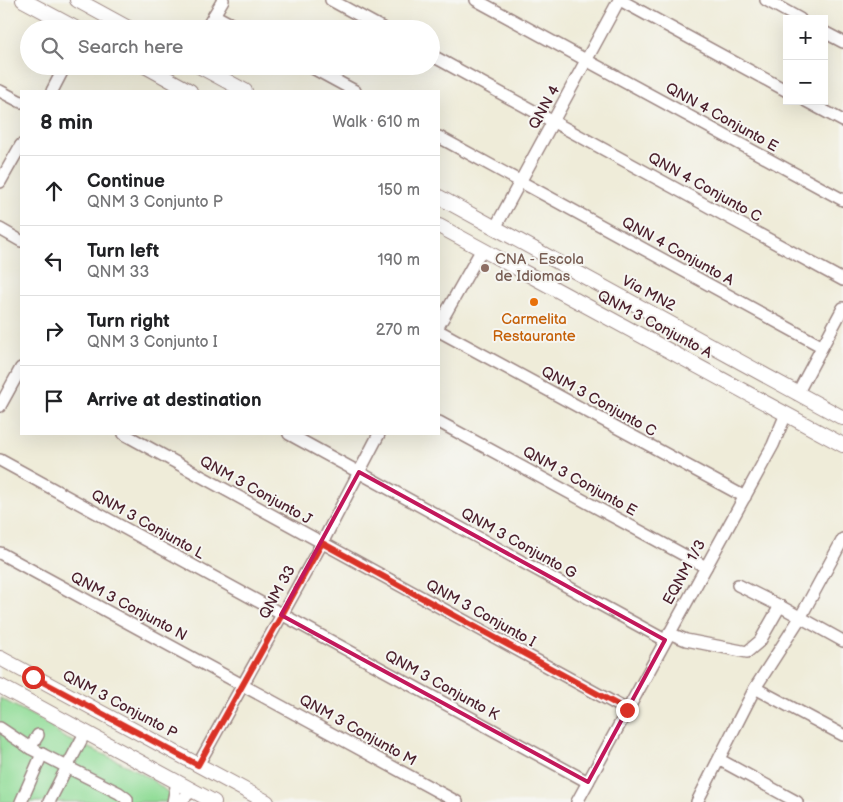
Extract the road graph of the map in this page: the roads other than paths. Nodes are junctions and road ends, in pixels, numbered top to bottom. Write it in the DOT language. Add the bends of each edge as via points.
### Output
graph roads {
  1 [pos="23,0"];
  2 [pos="77,0"];
  3 [pos="223,0"];
  4 [pos="331,0"];
  5 [pos="476,0"];
  6 [pos="620,0"];
  7 [pos="766,0"];
  8 [pos="95,4"];
  9 [pos="214,15"];
  10 [pos="793,15"];
  11 [pos="60,20"];
  12 [pos="117,20"];
  13 [pos="211,20"];
  14 [pos="223,20"];
  15 [pos="368,20"];
  16 [pos="828,34"];
  17 [pos="843,42"];
  18 [pos="440,59"];
  19 [pos="587,60"];
  20 [pos="60,75"];
  21 [pos="157,75"];
  22 [pos="216,75"];
  23 [pos="326,75"];
  24 [pos="174,87"];
  25 [pos="783,89"];
  26 [pos="53,90"];
  27 [pos="243,90"];
  28 [pos="353,90"];
  29 [pos="0,91"];
  30 [pos="20,101"];
  31 [pos="813,105"];
  32 [pos="554,121"];
  33 [pos="843,121"];
  34 [pos="440,138"];
  35 [pos="20,147"];
  36 [pos="0,182"];
  37 [pos="520,182"];
  38 [pos="440,198"];
  39 [pos="843,200"];
  40 [pos="440,227"];
  41 [pos="495,228"];
  42 [pos="0,229"];
  43 [pos="20,240"];
  44 [pos="482,249"];
  45 [pos="843,280"];
  46 [pos="843,308"];
  47 [pos="610,318"];
  48 [pos="440,323"];
  49 [pos="440,332"];
  50 [pos="701,340"];
  51 [pos="821,346"];
  52 [pos="20,373"];
  53 [pos="712,374"];
  54 [pos="801,396"];
  55 [pos="0,406"];
  56 [pos="786,414"];
  57 [pos="843,418"];
  58 [pos="440,423"];
  59 [pos="126,435"];
  60 [pos="291,435"];
  61 [pos="378,435"];
  62 [pos="843,445"];
  63 [pos="0,460"];
  64 [pos="359,472"];
  65 [pos="745,497"];
  66 [pos="322,543"];
  67 [pos="841,547"];
  68 [pos="0,553"];
  69 [pos="706,568"];
  70 [pos="738,585"];
  71 [pos="780,606"];
  72 [pos="281,615"];
  73 [pos="800,618"];
  74 [pos="667,637"];
  75 [pos="843,641"];
  76 [pos="0,658"];
  77 [pos="30,675"];
  78 [pos="244,684"];
  79 [pos="0,685"];
  80 [pos="755,688"];
  81 [pos="627,710"];
  82 [pos="101,712"];
  83 [pos="50,713"];
  84 [pos="0,728"];
  85 [pos="85,733"];
  86 [pos="38,735"];
  87 [pos="843,735"];
  88 [pos="30,748"];
  89 [pos="42,754"];
  90 [pos="720,760"];
  91 [pos="198,765"];
  92 [pos="67,767"];
  93 [pos="176,782"];
  94 [pos="588,782"];
  95 [pos="193,790"];
  96 [pos="21,802"];
  97 [pos="49,802"];
  98 [pos="127,802"];
  99 [pos="173,802"];
  100 [pos="179,802"];
  101 [pos="214,802"];
  102 [pos="267,802"];
  103 [pos="457,802"];
  104 [pos="577,802"];
  105 [pos="697,802"];
  106 [pos="797,802"];
  1 -- 11 [label="main road"];
  2 -- 8 [label="main road"];
  3 -- 9 [label="street"];
  4 -- 15 [label="street"];
  5 -- 19 [label="street, QNN 4 Conjunto E"];
  6 -- 19 [label="street, QNN 4"];
  6 -- 25 [label="street"];
  7 -- 10 [label="street"];
  8 -- 12 [label="main road"];
  9 -- 13 [label="street"];
  9 -- 14 [label="street"];
  16 -- 17 [label="street"];
  18 -- 32 [label="street, QNN 4 Conjunto C"];
  19 -- 32 [label="street, QNN 4"];
  19 -- 39 [label="street, QNN 4 Conjunto E"];
  20 -- 26 [label="street"];
  21 -- 24 [label="main road"];
  22 -- 27 [label="main road"];
  23 -- 28 [label="street"];
  29 -- 30 [label="street"];
  31 -- 33 [label="street"];
  32 -- 37 [label="street, QNN 4"];
  32 -- 45 [label="street, QNN 4 Conjunto C"];
  34 -- 37 [label="street, QNN 4 Conjunto A"];
  35 -- 36 [label="street"];
  37 -- 41 [label="street, QNN 4"];
  37 -- 51 [label="street, QNN 4 Conjunto A"];
  38 -- 41 [label="main road, Via MN2"];
  40 -- 44 [label="main road, QNM 3 Conjunto A"];
  41 -- 50 [label="main road, Via MN2"];
  42 -- 43 [label="street"];
  44 -- 47 [label="main road, QNM 3 Conjunto A"];
  44 -- 48 [label="street"];
  46 -- 51 [label="street"];
  47 -- 50 [label="main road" via="636,326 695,358 703,349"];
  47 -- 53 [label="main road, QNM 3 Conjunto A"];
  49 -- 65 [label="street, QNM 3 Conjunto C"];
  50 -- 54 [label="main road, Via MN2"];
  51 -- 54 [label="street"];
  52 -- 55 [label="street"];
  53 -- 54 [label="main road" via="712,362 719,358 775,388"];
  53 -- 56 [label="main road, QNM 3 Conjunto A"];
  54 -- 57 [label="main road, Via MN2"];
  56 -- 62 [label="main road"];
  56 -- 65 [label="street, EQNM 1/3"];
  58 -- 69 [label="street, QNM 3 Conjunto E"];
  59 -- 66 [label="street, QNM 3 Conjunto J"];
  60 -- 64 [label="street, QNM 3 Conjunto G"];
  61 -- 64 [label="street, QNM 33"];
  63 -- 72 [label="street, QNM 3 Conjunto L"];
  64 -- 66 [label="street, QNM 33"];
  64 -- 74 [label="street, QNM 3 Conjunto G"];
  65 -- 69 [label="street, EQNM 1/3"];
  66 -- 72 [label="street, QNM 33"];
  66 -- 81 [label="street, QNM 3 Conjunto I"];
  67 -- 73 [label="street"];
  68 -- 78 [label="street, QNM 3 Conjunto N"];
  69 -- 74 [label="street, EQNM 1/3"];
  70 -- 71 [label="street"];
  71 -- 73 [label="street"];
  71 -- 74 [label="street, QNM 3 Conjunto G" via="760,641 747,652"];
  72 -- 78 [label="street, QNM 33"];
  72 -- 94 [label="street, QNM 3 Conjunto K"];
  73 -- 75 [label="street"];
  73 -- 80 [label="street"];
  74 -- 81 [label="street, EQNM 1/3"];
  76 -- 77 [label="main road, QNM 3 Conjunto P"];
  77 -- 79 [label="main road" via="36,683 28,692"];
  77 -- 82 [label="main road, QNM 3 Conjunto P"];
  78 -- 91 [label="street, QNM 33"];
  78 -- 103 [label="street, QNM 3 Conjunto M"];
  79 -- 83 [label="main road"];
  80 -- 87 [label="street"];
  80 -- 90 [label="street"];
  81 -- 94 [label="street, EQNM 1/3"];
  82 -- 83 [label="main road" via="57,696 47,704"];
  82 -- 91 [label="main road, QNM 3 Conjunto P"];
  83 -- 85 [label="main road"];
  84 -- 88 [label="street"];
  85 -- 92 [label="street"];
  85 -- 93 [label="main road"];
  86 -- 88 [label="street"];
  88 -- 89 [label="street"];
  89 -- 92 [label="street"];
  89 -- 96 [label="street"];
  90 -- 105 [label="street"];
  90 -- 106 [label="street"];
  91 -- 102 [label="main road, QNM 3 Conjunto P"];
  92 -- 97 [label="street"];
  92 -- 98 [label="street" via="119,793"];
  93 -- 95 [label="main road"];
  93 -- 99 [label="street"];
  94 -- 104 [label="street, EQNM 1/3"];
  95 -- 100 [label="street"];
  95 -- 101 [label="main road"];
}
